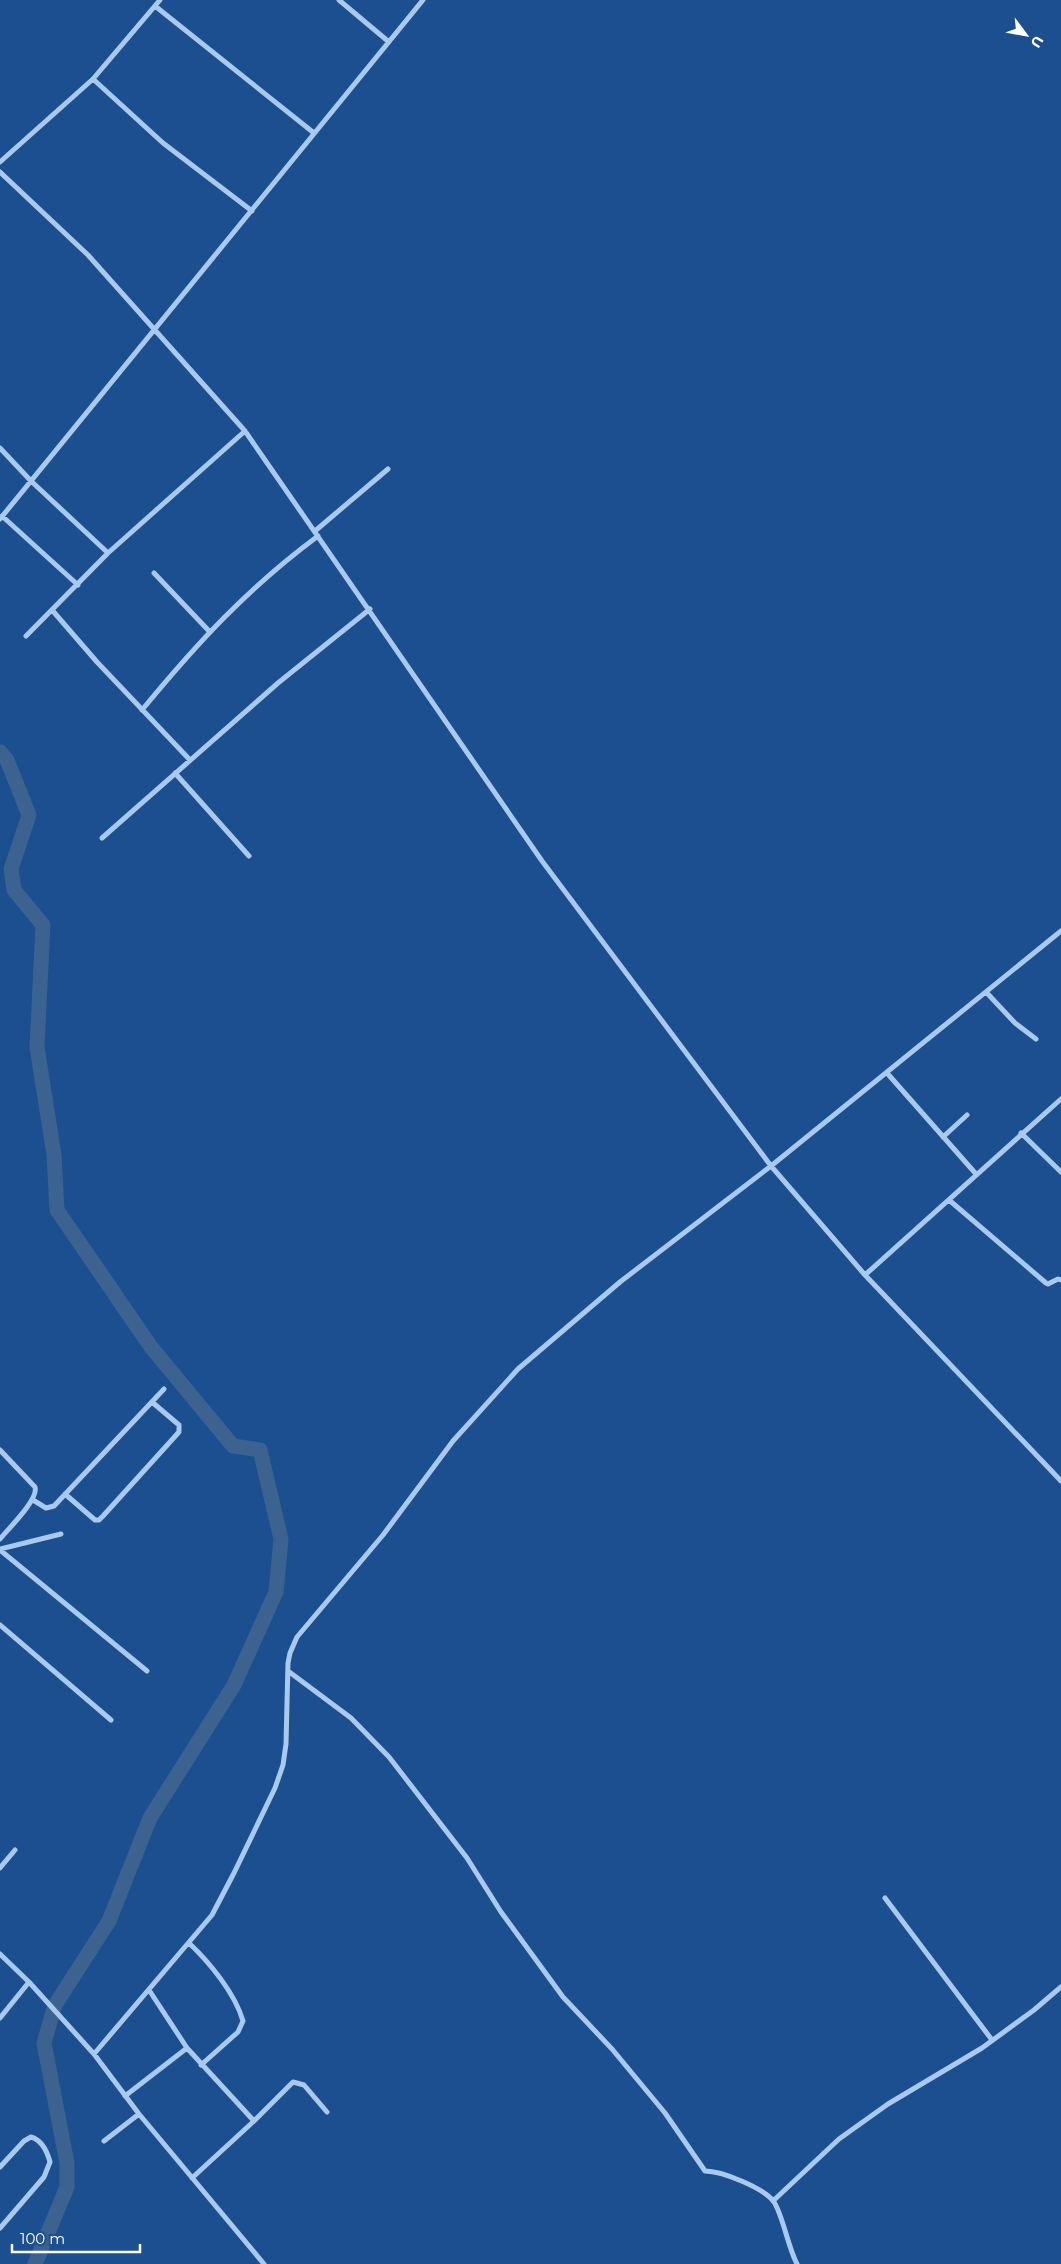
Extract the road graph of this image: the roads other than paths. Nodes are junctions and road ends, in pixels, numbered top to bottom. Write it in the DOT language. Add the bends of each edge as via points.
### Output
graph roads {
  1 [pos="160,0"];
  2 [pos="339,0"];
  3 [pos="424,0"];
  4 [pos="155,6"];
  5 [pos="389,42"];
  6 [pos="93,79"];
  7 [pos="314,133"];
  8 [pos="0,162"];
  9 [pos="0,172"];
  10 [pos="252,211"];
  11 [pos="155,328"];
  12 [pos="245,431"];
  13 [pos="0,448"];
  14 [pos="388,469"];
  15 [pos="31,481"];
  16 [pos="1,517"];
  17 [pos="317,534"];
  18 [pos="108,553"];
  19 [pos="154,573"];
  20 [pos="78,585"];
  21 [pos="370,609"];
  22 [pos="52,610"];
  23 [pos="209,631"];
  24 [pos="26,636"];
  25 [pos="142,710"];
  26 [pos="190,760"];
  27 [pos="174,773"];
  28 [pos="102,838"];
  29 [pos="249,856"];
  30 [pos="1061,931"];
  31 [pos="986,992"];
  32 [pos="1036,1039"];
  33 [pos="887,1074"];
  34 [pos="1061,1099"];
  35 [pos="967,1115"];
  36 [pos="1021,1133"];
  37 [pos="943,1137"];
  38 [pos="771,1166"];
  39 [pos="1061,1172"];
  40 [pos="976,1174"];
  41 [pos="948,1200"];
  42 [pos="865,1275"];
  43 [pos="1061,1280"];
  44 [pos="164,1389"];
  45 [pos="152,1402"];
  46 [pos="0,1450"];
  47 [pos="1061,1481"];
  48 [pos="65,1494"];
  49 [pos="33,1500"];
  50 [pos="61,1534"];
  51 [pos="0,1539"];
  52 [pos="0,1549"];
  53 [pos="0,1625"];
  54 [pos="147,1671"];
  55 [pos="288,1671"];
  56 [pos="111,1720"];
  57 [pos="15,1850"];
  58 [pos="0,1868"];
  59 [pos="885,1898"];
  60 [pos="188,1943"];
  61 [pos="0,1954"];
  62 [pos="29,1982"];
  63 [pos="1061,1987"];
  64 [pos="149,1990"];
  65 [pos="0,2018"];
  66 [pos="992,2040"];
  67 [pos="187,2048"];
  68 [pos="94,2054"];
  69 [pos="201,2065"];
  70 [pos="125,2096"];
  71 [pos="327,2112"];
  72 [pos="139,2114"];
  73 [pos="254,2121"];
  74 [pos="104,2141"];
  75 [pos="0,2167"];
  76 [pos="192,2178"];
  77 [pos="773,2201"];
  78 [pos="0,2228"];
  79 [pos="264,2264"];
  80 [pos="797,2264"];
  1 -- 4 [label="street"];
  2 -- 5 [label="street"];
  3 -- 5 [label="street"];
  4 -- 6 [label="street"];
  4 -- 7 [label="street"];
  5 -- 7 [label="street"];
  6 -- 8 [label="street"];
  6 -- 10 [label="street" via="163,143"];
  7 -- 10 [label="street"];
  9 -- 11 [label="street" via="88,255"];
  10 -- 11 [label="street"];
  11 -- 12 [label="street"];
  11 -- 15 [label="street"];
  12 -- 17 [label="street"];
  12 -- 18 [label="street"];
  13 -- 15 [label="street"];
  14 -- 17 [label="street"];
  15 -- 16 [label="street"];
  15 -- 18 [label="street"];
  16 -- 20 [label="street"];
  17 -- 21 [label="street"];
  17 -- 23 [label="street" via="277,566"];
  18 -- 20 [label="street"];
  19 -- 23 [label="street"];
  20 -- 22 [label="street"];
  21 -- 26 [label="street"];
  21 -- 38 [label="street" via="536,853"];
  22 -- 24 [label="street"];
  22 -- 25 [label="street"];
  23 -- 25 [label="street"];
  25 -- 26 [label="street"];
  26 -- 27 [label="street"];
  27 -- 28 [label="street"];
  27 -- 29 [label="street"];
  30 -- 31 [label="street"];
  31 -- 32 [label="street" via="1015,1024"];
  31 -- 33 [label="street"];
  33 -- 37 [label="street"];
  33 -- 38 [label="street"];
  34 -- 36 [label="street"];
  35 -- 37 [label="street"];
  36 -- 39 [label="street"];
  36 -- 40 [label="street"];
  37 -- 40 [label="street"];
  38 -- 42 [label="street"];
  38 -- 55 [label="street" via="620,1282 541,1348 491,1397 453,1441 383,1535 297,1637"];
  40 -- 41 [label="street"];
  41 -- 42 [label="street"];
  41 -- 43 [label="street" via="1046,1283"];
  42 -- 47 [label="street"];
  44 -- 45 [label="street"];
  45 -- 48 [label="street"];
  45 -- 48 [label="street" via="179,1425 180,1430 103,1516 95,1520"];
  46 -- 49 [label="street" via="35,1486"];
  48 -- 49 [label="street" via="48,1509"];
  49 -- 51 [label="street"];
  50 -- 52 [label="street"];
  52 -- 54 [label="street"];
  53 -- 56 [label="street"];
  55 -- 60 [label="street" via="286,1752 275,1788 217,1907"];
  55 -- 77 [label="street" via="351,1718 389,1757 467,1858 501,1912 563,1997 665,2113 704,2171 727,2176 758,2190"];
  57 -- 58 [label="street"];
  59 -- 66 [label="street"];
  60 -- 64 [label="street"];
  60 -- 69 [label="street" via="206,1959 219,1977 242,2021 238,2032"];
  61 -- 62 [label="street"];
  62 -- 65 [label="street"];
  62 -- 68 [label="street"];
  63 -- 66 [label="street"];
  64 -- 67 [label="street"];
  64 -- 68 [label="street"];
  66 -- 77 [label="street" via="888,2104 839,2139"];
  67 -- 69 [label="street"];
  67 -- 70 [label="street"];
  68 -- 70 [label="street"];
  69 -- 73 [label="street"];
  70 -- 72 [label="street"];
  71 -- 73 [label="street" via="304,2085 292,2082"];
  72 -- 74 [label="street"];
  72 -- 76 [label="street"];
  73 -- 76 [label="street"];
  75 -- 78 [label="street" via="31,2137 46,2149 50,2162 44,2177"];
  76 -- 79 [label="street"];
  77 -- 80 [label="street"];
}
